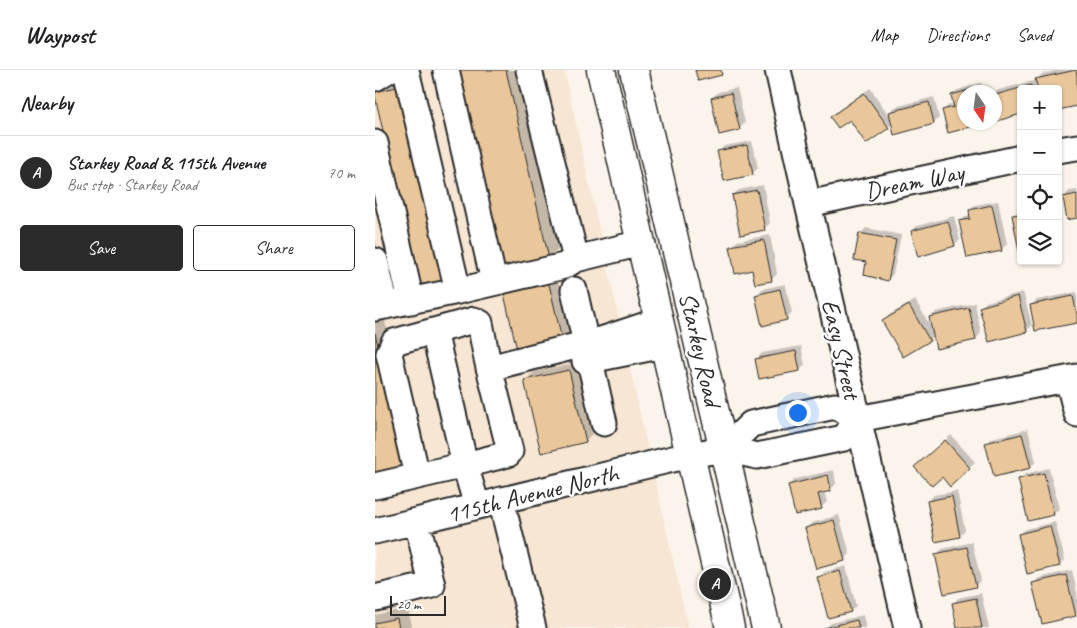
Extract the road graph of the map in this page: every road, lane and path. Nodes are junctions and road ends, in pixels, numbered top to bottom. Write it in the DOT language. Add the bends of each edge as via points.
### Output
graph roads {
  1 [pos="388,70"];
  2 [pos="405,70"];
  3 [pos="446,70"];
  4 [pos="529,70"];
  5 [pos="601,70"];
  6 [pos="635,70"];
  7 [pos="778,70"];
  8 [pos="375,78"];
  9 [pos="375,143"];
  10 [pos="1077,146"];
  11 [pos="1062,149"];
  12 [pos="1017,159"];
  13 [pos="808,204"];
  14 [pos="641,243"];
  15 [pos="576,259"];
  16 [pos="375,260"];
  17 [pos="494,282"];
  18 [pos="574,290"];
  19 [pos="458,291"];
  20 [pos="411,301"];
  21 [pos="380,307"];
  22 [pos="434,331"];
  23 [pos="661,333"];
  24 [pos="588,352"];
  25 [pos="491,375"];
  26 [pos="1073,378"];
  27 [pos="1077,414"];
  28 [pos="858,419"];
  29 [pos="604,423"];
  30 [pos="725,449"];
  31 [pos="689,455"];
  32 [pos="465,465"];
  33 [pos="417,476"];
  34 [pos="375,486"];
  35 [pos="501,500"];
  36 [pos="477,506"];
  37 [pos="417,521"];
  38 [pos="375,531"];
  39 [pos="375,598"];
  40 [pos="533,628"];
  41 [pos="730,628"];
  42 [pos="766,628"];
  43 [pos="907,628"];
  1 -- 8 [label="street"];
  2 -- 19 [label="street"];
  3 -- 17 [label="street"];
  4 -- 15 [label="street"];
  5 -- 14 [label="main road, Starkey Road"];
  6 -- 30 [label="main road, Starkey Road"];
  7 -- 13 [label="street, Easy Street"];
  9 -- 20 [label="street"];
  10 -- 11 [label="street"];
  12 -- 13 [label="street, Dream Way"];
  13 -- 28 [label="street, Easy Street"];
  14 -- 15 [label="street"];
  14 -- 23 [label="main road, Starkey Road"];
  15 -- 17 [label="street" via="564,266"];
  16 -- 21 [label="street"];
  17 -- 19 [label="street"];
  18 -- 24 [label="street"];
  19 -- 20 [label="street"];
  20 -- 21 [label="street"];
  22 -- 25 [label="street" via="474,320 480,323"];
  22 -- 32 [label="street"];
  22 -- 33 [label="street" via="394,342 389,354"];
  23 -- 24 [label="street" via="604,339"];
  23 -- 31 [label="main road, Starkey Road"];
  24 -- 25 [label="street"];
  24 -- 29 [label="street"];
  25 -- 32 [label="street" via="509,451"];
  26 -- 27 [label="street"];
  26 -- 28 [label="street"];
  28 -- 30 [label="street" via="843,438 757,456"];
  28 -- 30 [label="street" via="835,406 751,424"];
  28 -- 43 [label="street, Easy Street"];
  30 -- 31 [label="street, 115th Avenue North"];
  30 -- 42 [label="main road, Starkey Road"];
  31 -- 35 [label="street, 115th Avenue North"];
  31 -- 41 [label="main road, Starkey Road"];
  32 -- 33 [label="street"];
  32 -- 36 [label="street"];
  33 -- 34 [label="street"];
  35 -- 36 [label="street, 115th Avenue North"];
  35 -- 40 [label="street"];
  36 -- 37 [label="street, 115th Avenue North"];
  37 -- 38 [label="street, 115th Avenue North"];
  37 -- 39 [label="street" via="432,585"];
}
